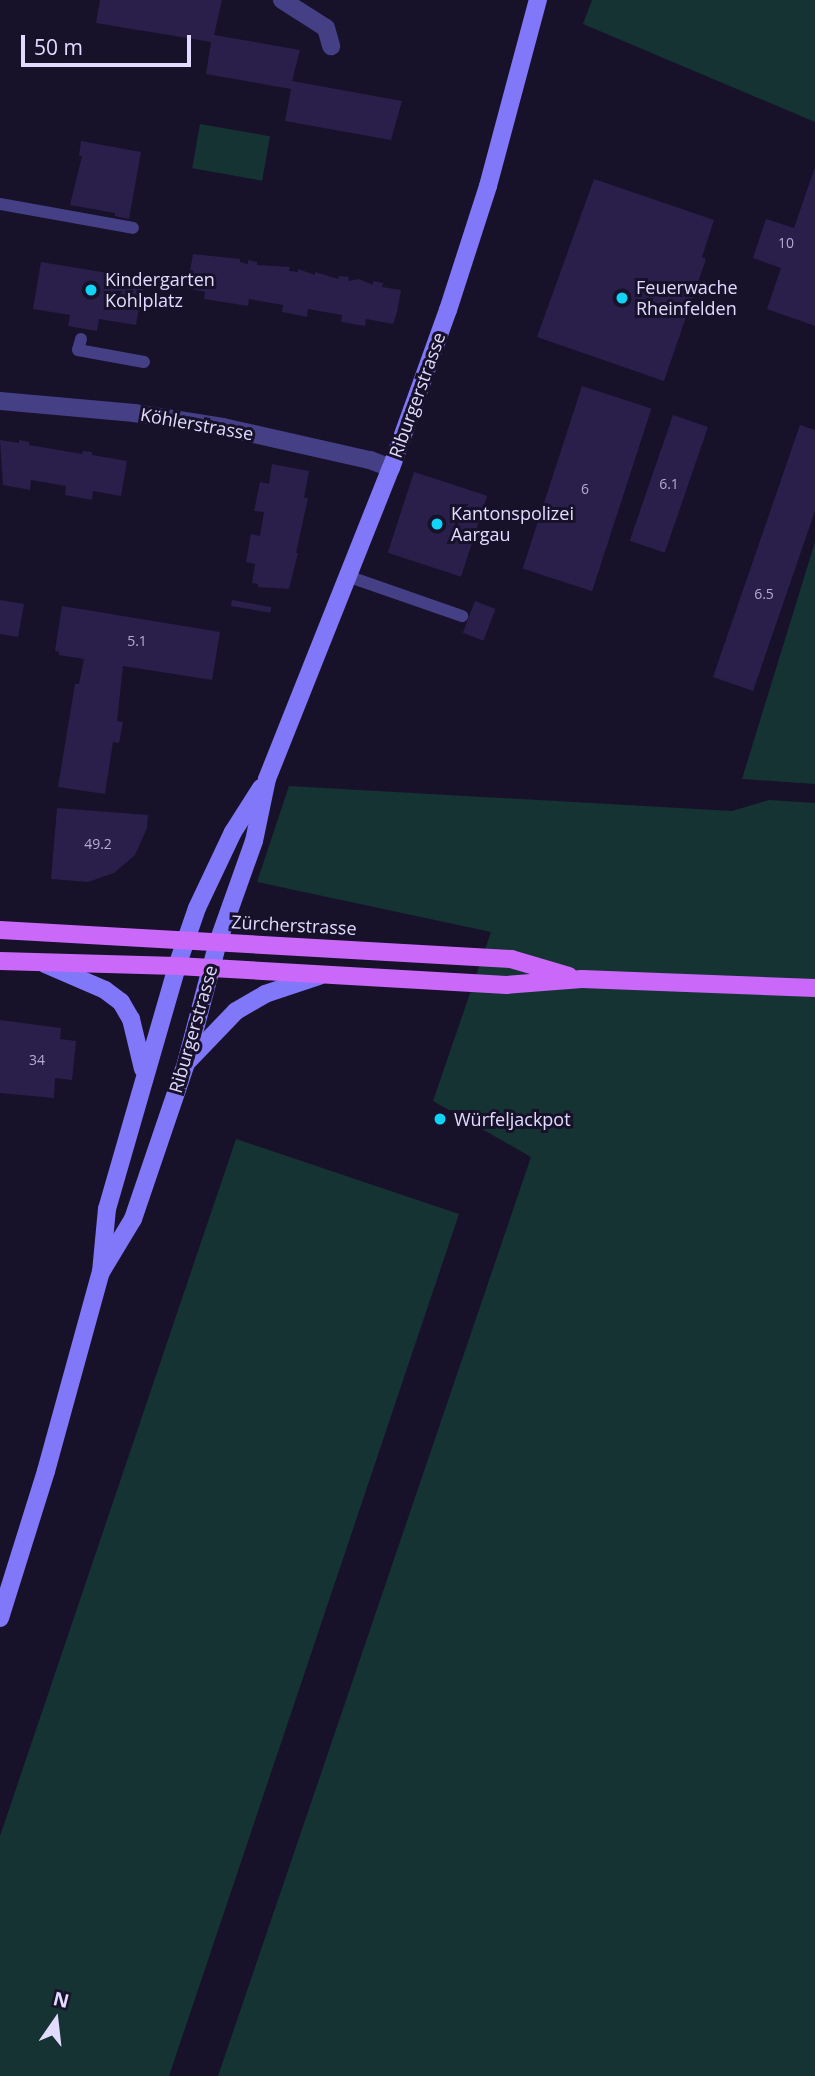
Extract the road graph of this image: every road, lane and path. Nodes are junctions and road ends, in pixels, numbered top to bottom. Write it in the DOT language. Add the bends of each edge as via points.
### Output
graph roads {
  1 [pos="282,0"];
  2 [pos="538,0"];
  3 [pos="331,46"];
  4 [pos="0,204"];
  5 [pos="133,228"];
  6 [pos="81,339"];
  7 [pos="144,362"];
  8 [pos="0,401"];
  9 [pos="391,468"];
  10 [pos="347,576"];
  11 [pos="462,616"];
  12 [pos="267,779"];
  13 [pos="0,930"];
  14 [pos="185,940"];
  15 [pos="218,942"];
  16 [pos="0,961"];
  17 [pos="45,964"];
  18 [pos="177,966"];
  19 [pos="210,967"];
  20 [pos="319,976"];
  21 [pos="582,979"];
  22 [pos="815,988"];
  23 [pos="186,1063"];
  24 [pos="144,1074"];
  25 [pos="101,1272"];
  26 [pos="0,1618"];
  1 -- 3 [label="street" via="326,28"];
  2 -- 9 [label="main road, Riburgerstrasse" via="484,199"];
  4 -- 5 [label="lane"];
  6 -- 7 [label="lane" via="78,350"];
  8 -- 9 [label="street, Köhlerstrasse" via="134,412 223,427"];
  9 -- 10 [label="main road, Riburgerstrasse"];
  10 -- 11 [label="lane"];
  10 -- 12 [label="main road, Riburgerstrasse"];
  12 -- 14 [label="main road, Riburgerstrasse" via="233,832"];
  12 -- 15 [label="main road, Riburgerstrasse" via="254,842"];
  13 -- 14 [label="main road, Zürcherstrasse"];
  14 -- 15 [label="main road, Zürcherstrasse"];
  14 -- 18 [label="main road, Riburgerstrasse"];
  15 -- 19 [label="main road, Riburgerstrasse"];
  15 -- 21 [label="main road, Zürcherstrasse" via="511,959"];
  16 -- 17 [label="main road, Zürcherstrasse"];
  17 -- 18 [label="main road, Zürcherstrasse"];
  17 -- 24 [label="main road, Riburgerstrasse" via="105,990 121,1002 131,1019"];
  18 -- 19 [label="main road, Zürcherstrasse"];
  18 -- 24 [label="main road, Riburgerstrasse"];
  19 -- 20 [label="main road, Zürcherstrasse"];
  19 -- 23 [label="main road, Riburgerstrasse"];
  20 -- 21 [label="main road, Zürcherstrasse" via="506,985"];
  20 -- 23 [label="main road" via="265,994 236,1011"];
  21 -- 22 [label="main road, Zürcherstrasse"];
  23 -- 25 [label="main road, Riburgerstrasse" via="133,1219"];
  24 -- 25 [label="main road, Riburgerstrasse" via="107,1209"];
  25 -- 26 [label="main road, Riburgerstrasse"];
}
